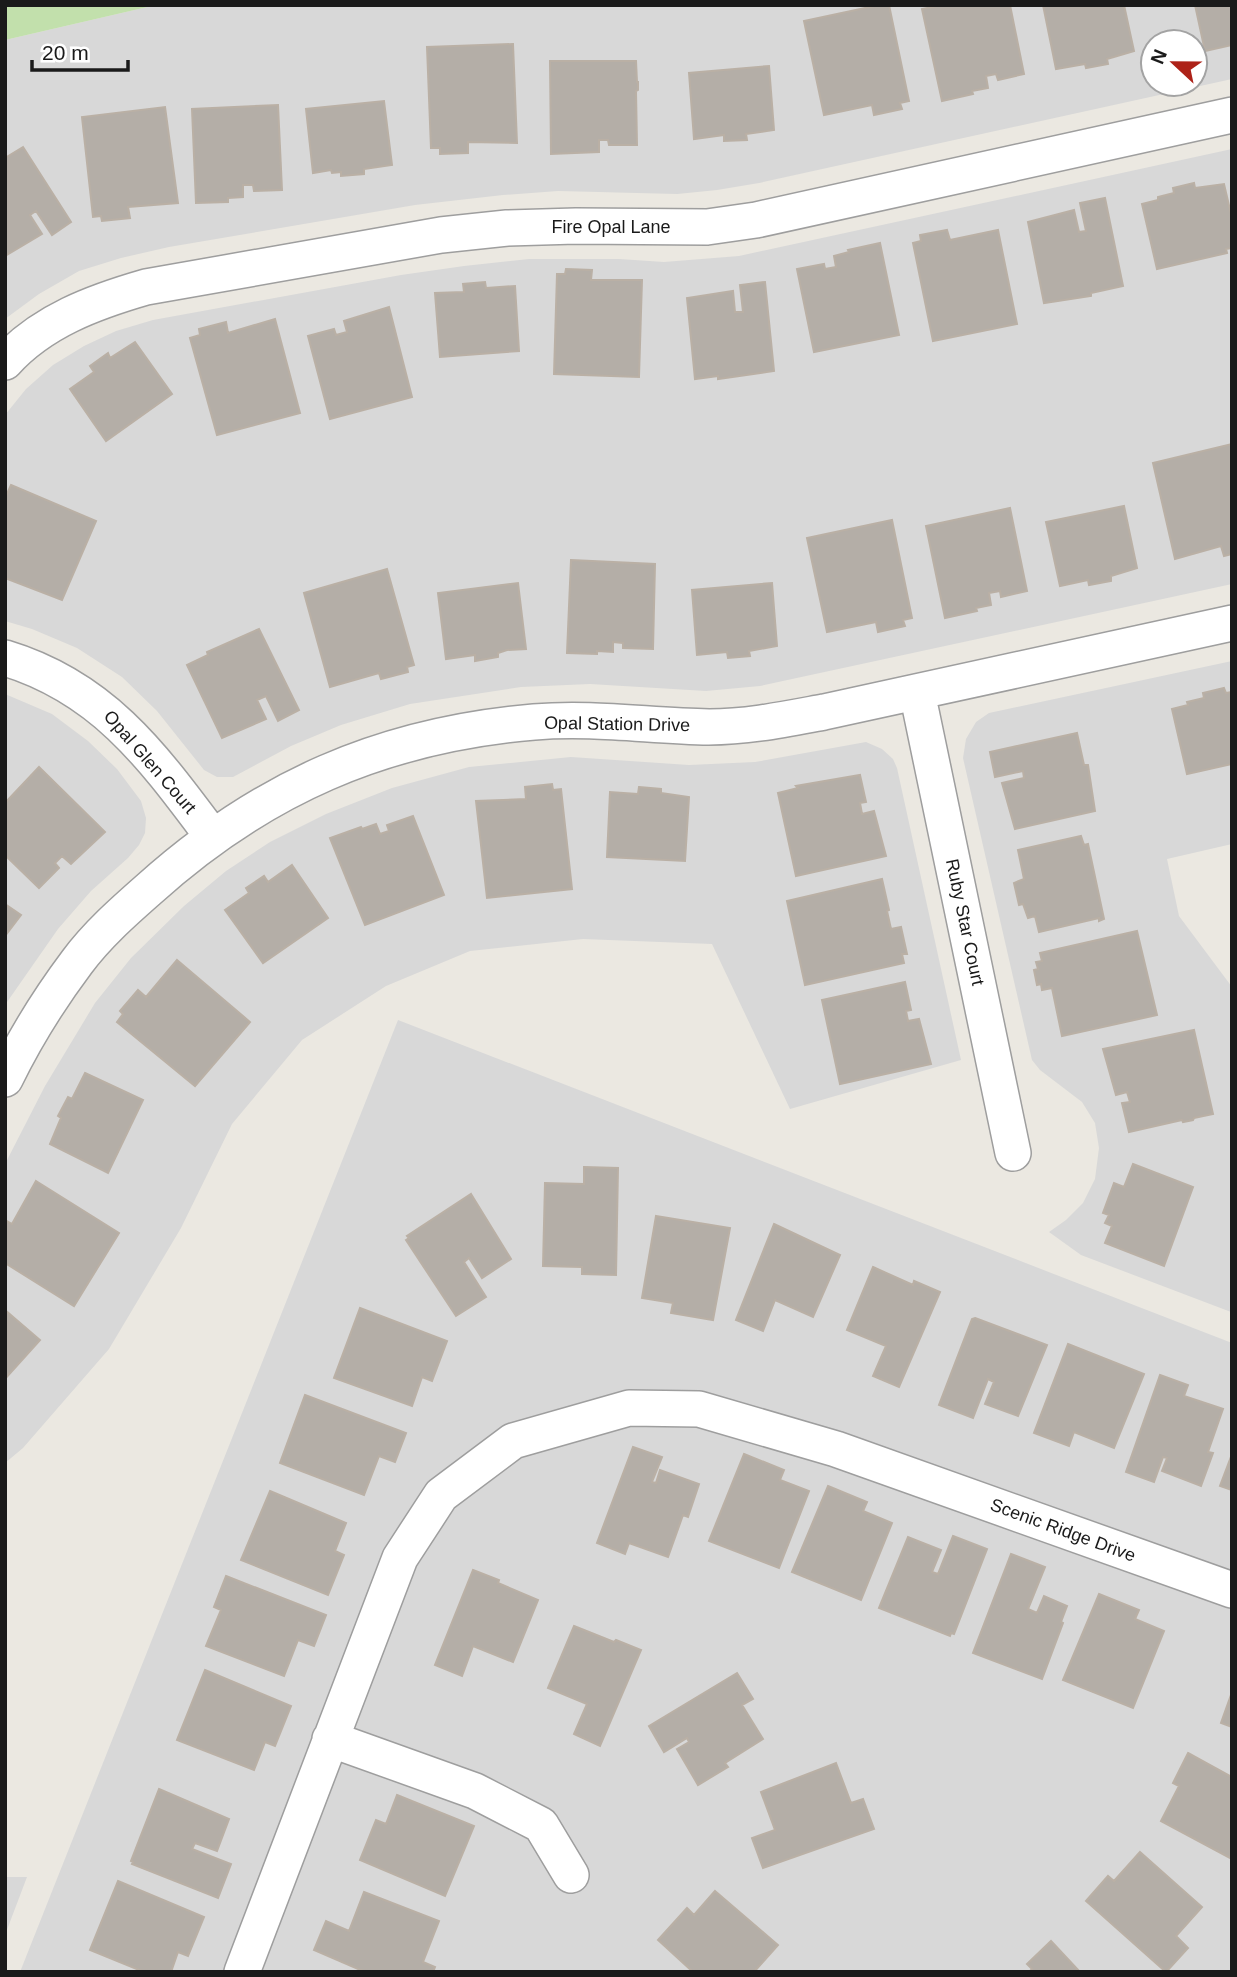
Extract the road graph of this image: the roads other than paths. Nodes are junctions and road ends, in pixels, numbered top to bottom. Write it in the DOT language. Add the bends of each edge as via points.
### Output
graph roads {
  1 [pos="1232,115"];
  2 [pos="5,362"];
  3 [pos="1232,623"];
  4 [pos="5,658"];
  5 [pos="917,692"];
  6 [pos="213,836"];
  7 [pos="5,1079"];
  8 [pos="1013,1153"];
  9 [pos="1232,1590"];
  10 [pos="330,1739"];
  11 [pos="571,1875"];
  12 [pos="242,1972"];
  1 -- 2 [label="street, Fire Opal Lane" via="744,222 707,227 508,228 441,235 146,287 99,300 55,322"];
  3 -- 5 [label="street, Opal Station Drive"];
  4 -- 6 [label="street, Opal Glen Court" via="34,667 102,707 137,742"];
  5 -- 6 [label="street, Opal Station Drive" via="757,724 535,722 415,741 355,760 288,791"];
  5 -- 8 [label="street, Ruby Star Court"];
  6 -- 7 [label="street, Opal Station Drive" via="121,914 78,960"];
  9 -- 10 [label="street, Scenic Ridge Drive" via="836,1449 699,1409 629,1408 513,1441 441,1495 400,1558"];
  10 -- 11 [label="street" via="475,1791 541,1825"];
  10 -- 12 [label="street, Scenic Ridge Drive"];
}
